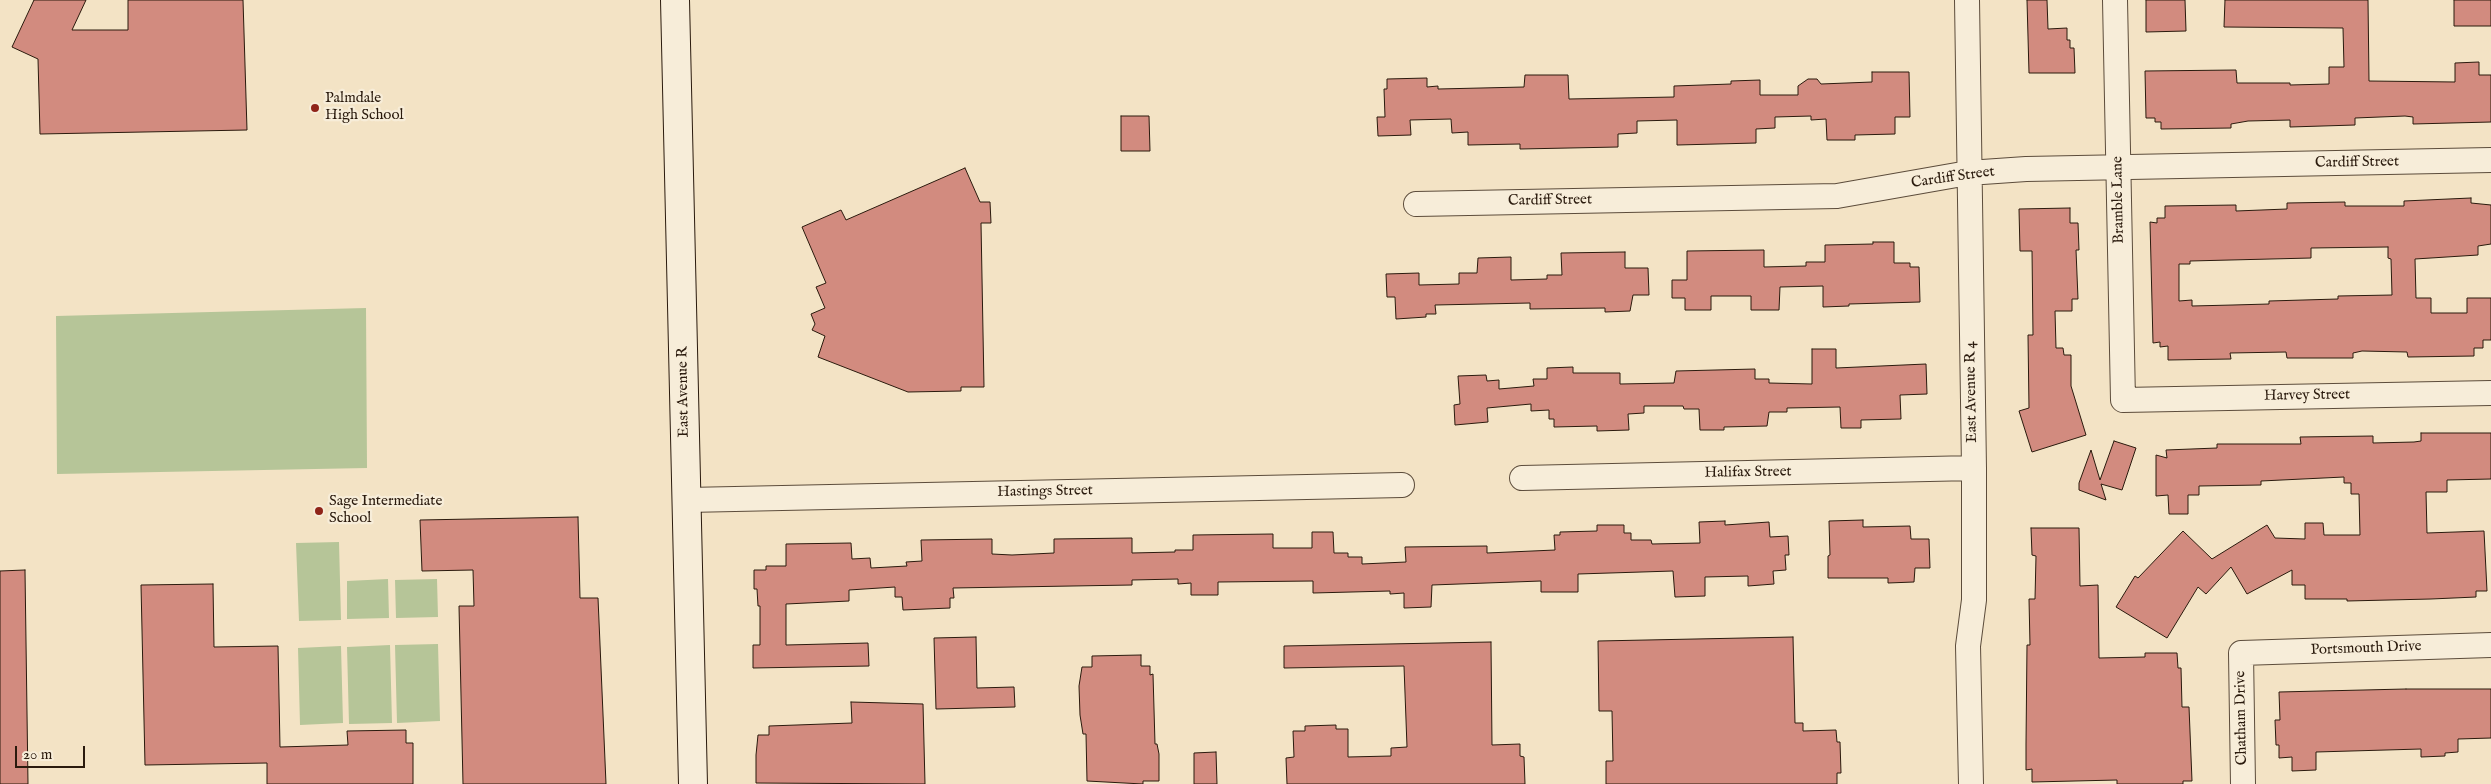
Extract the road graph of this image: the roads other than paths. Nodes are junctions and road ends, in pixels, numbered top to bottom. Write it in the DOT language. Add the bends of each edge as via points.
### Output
graph roads {
  1 [pos="675,0"];
  2 [pos="1967,0"];
  3 [pos="2115,0"];
  4 [pos="2491,160"];
  5 [pos="2118,168"];
  6 [pos="1968,174"];
  7 [pos="1416,204"];
  8 [pos="2491,393"];
  9 [pos="2124,400"];
  10 [pos="1974,468"];
  11 [pos="1522,478"];
  12 [pos="1402,485"];
  13 [pos="687,500"];
  14 [pos="2491,645"];
  15 [pos="2242,653"];
  16 [pos="693,784"];
  17 [pos="1972,784"];
  18 [pos="2243,784"];
  1 -- 13 [label="main road, East Avenue R"];
  2 -- 6 [label="street, East Avenue R 4"];
  3 -- 5 [label="street, Bramble Lane"];
  4 -- 5 [label="street, Cardiff Street"];
  5 -- 6 [label="street, Cardiff Street" via="2026,169"];
  5 -- 9 [label="street, Bramble Lane"];
  6 -- 7 [label="street, Cardiff Street" via="1837,196"];
  6 -- 10 [label="street, East Avenue R 4"];
  8 -- 9 [label="street, Harvey Street"];
  10 -- 11 [label="street, Halifax Street"];
  10 -- 17 [label="street, East Avenue R 4" via="1974,600 1968,646"];
  12 -- 13 [label="street, Hastings Street"];
  13 -- 16 [label="main road, East Avenue R"];
  14 -- 15 [label="street, Portsmouth Drive"];
  15 -- 18 [label="street, Chatham Drive"];
}
